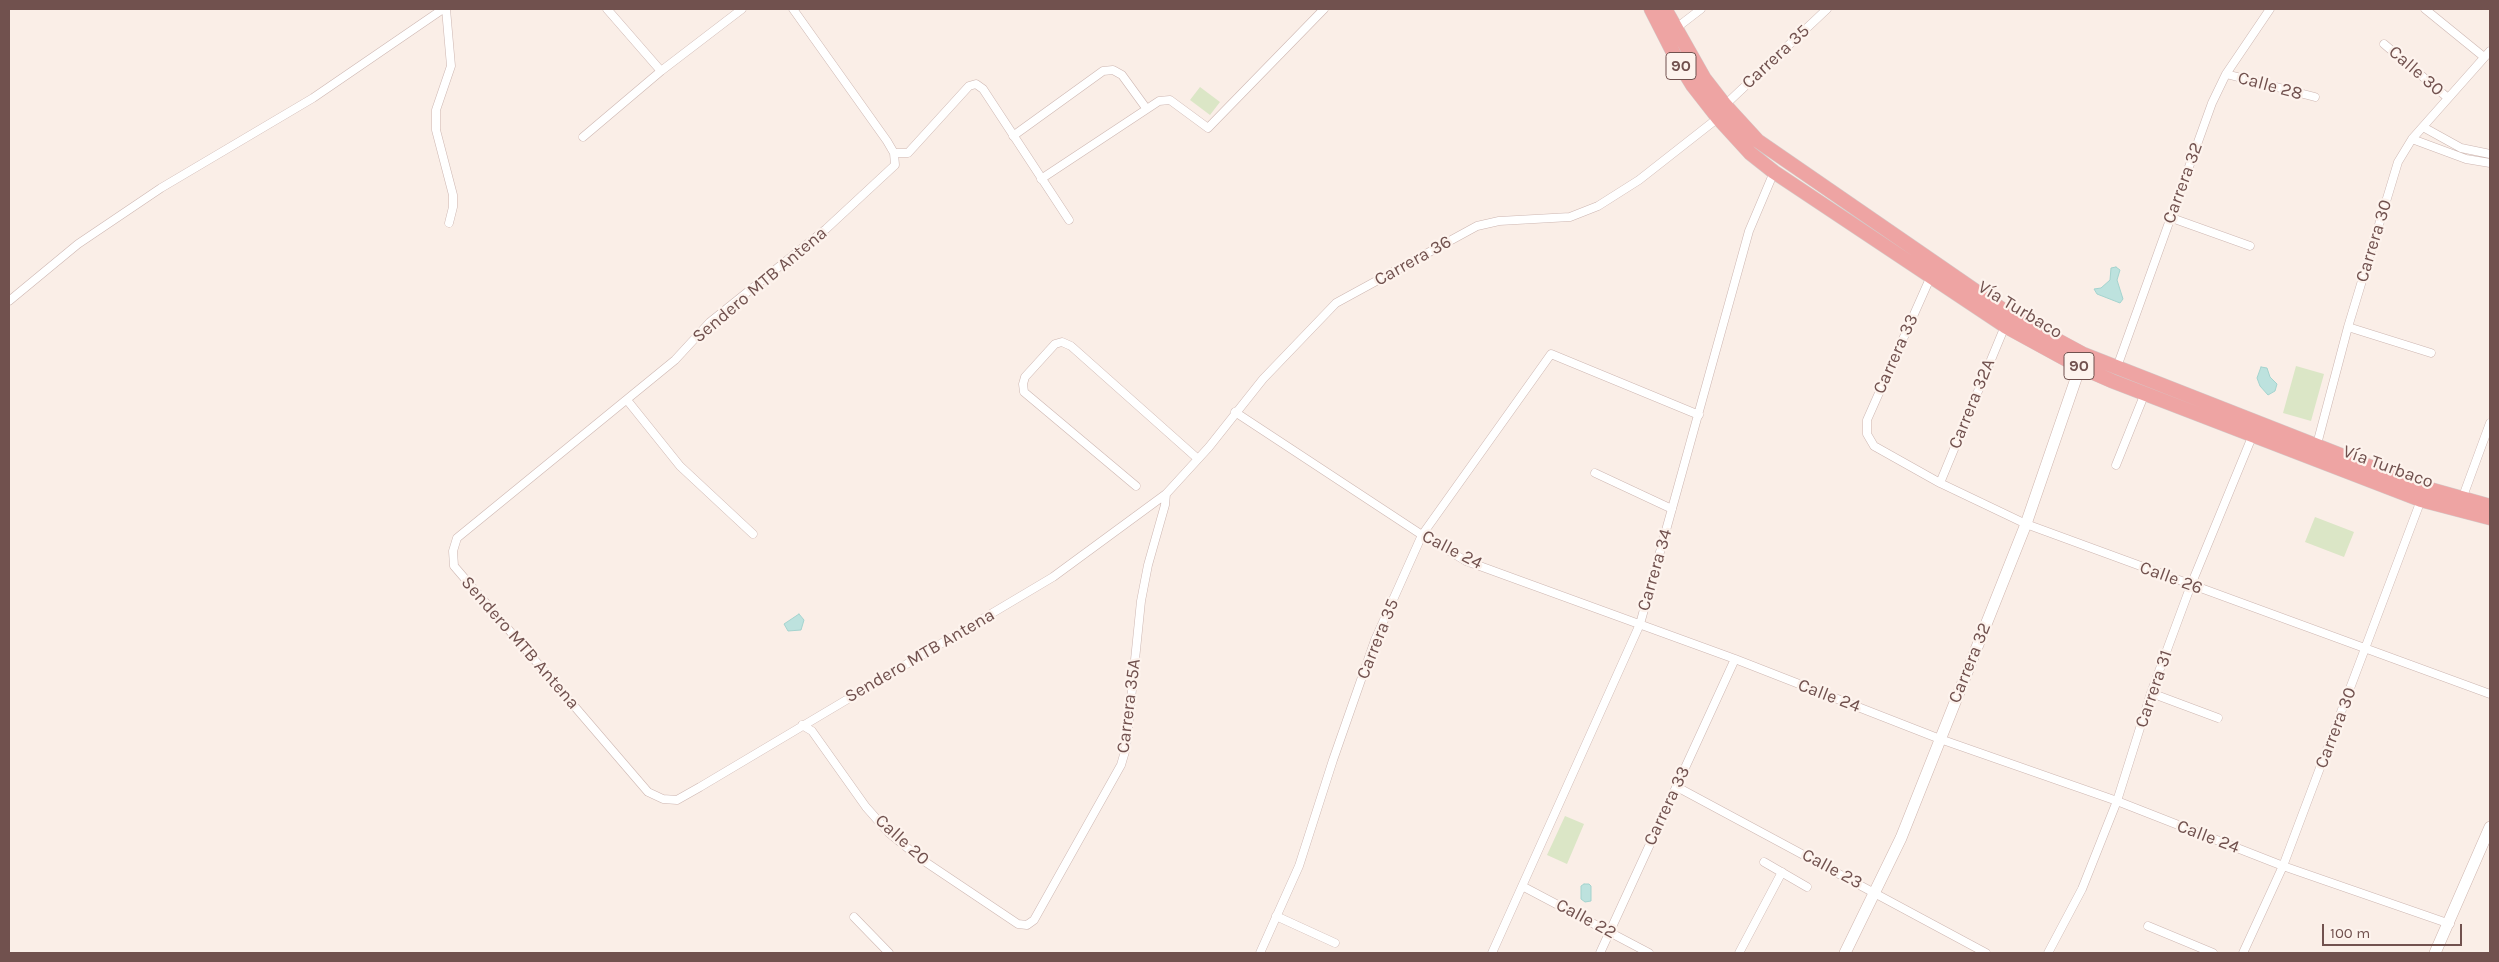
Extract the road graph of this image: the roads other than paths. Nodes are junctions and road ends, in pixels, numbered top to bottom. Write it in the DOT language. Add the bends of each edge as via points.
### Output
graph roads {
  1 [pos="445,9"];
  2 [pos="607,9"];
  3 [pos="742,9"];
  4 [pos="793,9"];
  5 [pos="1324,9"];
  6 [pos="1651,9"];
  7 [pos="1665,9"];
  8 [pos="1701,9"];
  9 [pos="1827,9"];
  10 [pos="2270,9"];
  11 [pos="2425,9"];
  12 [pos="1675,29"];
  13 [pos="2384,44"];
  14 [pos="2490,51"];
  15 [pos="2484,57"];
  16 [pos="661,71"];
  17 [pos="2226,74"];
  18 [pos="2315,97"];
  19 [pos="2448,98"];
  20 [pos="1725,106"];
  21 [pos="1146,108"];
  22 [pos="1718,118"];
  23 [pos="2422,127"];
  24 [pos="1013,136"];
  25 [pos="583,137"];
  26 [pos="2412,140"];
  27 [pos="894,153"];
  28 [pos="2490,154"];
  29 [pos="2490,163"];
  30 [pos="1774,172"];
  31 [pos="1041,179"];
  32 [pos="2170,218"];
  33 [pos="1069,220"];
  34 [pos="449,223"];
  35 [pos="2250,246"];
  36 [pos="1931,276"];
  37 [pos="9,301"];
  38 [pos="2005,326"];
  39 [pos="2348,327"];
  40 [pos="2431,353"];
  41 [pos="2080,367"];
  42 [pos="2117,367"];
  43 [pos="2145,393"];
  44 [pos="626,400"];
  45 [pos="1235,412"];
  46 [pos="1699,415"];
  47 [pos="2490,423"];
  48 [pos="2255,429"];
  49 [pos="1867,434"];
  50 [pos="2315,453"];
  51 [pos="1198,459"];
  52 [pos="2116,465"];
  53 [pos="1595,473"];
  54 [pos="1940,483"];
  55 [pos="1136,486"];
  56 [pos="1166,494"];
  57 [pos="2462,499"];
  58 [pos="2421,500"];
  59 [pos="2490,506"];
  60 [pos="1672,509"];
  61 [pos="2490,518"];
  62 [pos="2026,524"];
  63 [pos="753,534"];
  64 [pos="1422,535"];
  65 [pos="2191,586"];
  66 [pos="1640,624"];
  67 [pos="2367,650"];
  68 [pos="1735,660"];
  69 [pos="2151,693"];
  70 [pos="2490,694"];
  71 [pos="2218,718"];
  72 [pos="802,725"];
  73 [pos="1940,739"];
  74 [pos="1676,787"];
  75 [pos="2117,801"];
  76 [pos="2490,827"];
  77 [pos="1764,862"];
  78 [pos="2283,866"];
  79 [pos="1782,872"];
  80 [pos="1522,886"];
  81 [pos="1807,887"];
  82 [pos="1875,892"];
  83 [pos="1276,916"];
  84 [pos="854,917"];
  85 [pos="2450,924"];
  86 [pos="1027,925"];
  87 [pos="2148,926"];
  88 [pos="1609,932"];
  89 [pos="1335,943"];
  90 [pos="889,953"];
  91 [pos="1260,953"];
  92 [pos="1492,953"];
  93 [pos="1600,953"];
  94 [pos="1649,953"];
  95 [pos="1739,953"];
  96 [pos="1845,953"];
  97 [pos="1986,953"];
  98 [pos="2048,953"];
  99 [pos="2213,953"];
  100 [pos="2244,953"];
  101 [pos="2435,953"];
  1 -- 34 [label="street" via="451,66 436,110 436,130 452,195"];
  1 -- 37 [label="street" via="314,98 161,188 78,244"];
  2 -- 16 [label="street"];
  3 -- 16 [label="street"];
  4 -- 27 [label="street"];
  5 -- 21 [label="street" via="1208,128 1170,100"];
  6 -- 22 [label="highway, Vía Turbaco / 90" via="1677,60"];
  7 -- 12 [label="highway, Vía Turbaco / 90"];
  8 -- 12 [label="street"];
  9 -- 20 [label="street, Carrera 35"];
  10 -- 17 [label="street, Carrera 32"];
  11 -- 15 [label="street"];
  12 -- 20 [label="highway, Vía Turbaco / 90"];
  13 -- 19 [label="street, Calle 30"];
  14 -- 15 [label="street, Carrera 30"];
  15 -- 19 [label="street, Carrera 30"];
  16 -- 25 [label="street"];
  17 -- 18 [label="street, Calle 28"];
  17 -- 32 [label="street, Carrera 32" via="2212,103"];
  19 -- 23 [label="street, Carrera 30"];
  20 -- 42 [label="highway, Vía Turbaco / 90" via="1780,158 2009,314 2083,354"];
  21 -- 24 [label="street" via="1122,75 1113,70 1103,71"];
  21 -- 31 [label="street"];
  22 -- 30 [label="highway, Vía Turbaco / 90" via="1750,153"];
  22 -- 45 [label="street, Carrera 36" via="1639,180 1598,206 1570,217 1499,221 1477,226 1336,303 1302,336"];
  23 -- 26 [label="street, Carrera 30"];
  23 -- 28 [label="street" via="2461,148"];
  24 -- 27 [label="street" via="983,89 976,84 969,86 908,153"];
  24 -- 31 [label="street"];
  26 -- 29 [label="street" via="2466,160"];
  26 -- 39 [label="street, Carrera 30" via="2398,162"];
  27 -- 44 [label="street, Sendero MTB Antena" via="895,165 880,181 710,322 675,360"];
  30 -- 36 [label="highway, Vía Turbaco / 90"];
  30 -- 46 [label="street, Carrera 34" via="1749,231"];
  31 -- 33 [label="street"];
  32 -- 35 [label="street"];
  32 -- 42 [label="street, Carrera 32"];
  36 -- 38 [label="highway, Vía Turbaco / 90"];
  36 -- 49 [label="street, Carrera 33" via="1866,420"];
  38 -- 41 [label="highway, Vía Turbaco / 90"];
  38 -- 54 [label="street, Carrera 32A"];
  39 -- 40 [label="street"];
  39 -- 50 [label="street, Carrera 30"];
  41 -- 43 [label="highway, Vía Turbaco / 90"];
  41 -- 62 [label="street, Carrera 32"];
  42 -- 48 [label="highway, Vía Turbaco / 90"];
  43 -- 48 [label="highway, Vía Turbaco / 90"];
  43 -- 52 [label="street"];
  44 -- 63 [label="street" via="680,466"];
  44 -- 72 [label="street, Sendero MTB Antena" via="456,538 454,566 648,792 663,799 677,800"];
  45 -- 51 [label="street, Carrera 36"];
  45 -- 64 [label="street, Calle 24"];
  46 -- 60 [label="street, Carrera 34"];
  46 -- 64 [label="street, Carrera 35" via="1551,354"];
  47 -- 57 [label="street"];
  48 -- 50 [label="highway, Vía Turbaco / 90"];
  48 -- 65 [label="street, Carrera 31"];
  49 -- 54 [label="street, Calle 26" via="1874,446"];
  50 -- 57 [label="highway, Vía Turbaco / 90"];
  50 -- 58 [label="highway, Vía Turbaco / 90"];
  51 -- 55 [label="street" via="1071,346 1062,342 1055,344 1025,377 1024,392"];
  51 -- 56 [label="street, Carrera 36"];
  53 -- 60 [label="street"];
  54 -- 62 [label="street, Calle 26"];
  56 -- 72 [label="street, Sendero MTB Antena" via="1053,577"];
  56 -- 86 [label="street, Carrera 35A" via="1142,601 1126,748 1121,765 1034,920"];
  57 -- 59 [label="highway, Vía Turbaco / 90"];
  58 -- 61 [label="highway, Vía Turbaco / 90"];
  58 -- 67 [label="street, Carrera 30"];
  60 -- 66 [label="street, Carrera 34"];
  62 -- 65 [label="street, Calle 26"];
  62 -- 73 [label="street, Carrera 32"];
  64 -- 66 [label="street, Calle 24" via="1466,560"];
  64 -- 83 [label="street, Carrera 35" via="1375,640 1299,866"];
  65 -- 67 [label="street, Calle 26"];
  65 -- 69 [label="street, Carrera 31"];
  66 -- 68 [label="street, Calle 24"];
  66 -- 80 [label="street, Carrera 34"];
  67 -- 70 [label="street, Calle 26"];
  67 -- 78 [label="street, Carrera 30"];
  68 -- 73 [label="street, Calle 24"];
  68 -- 74 [label="street, Carrera 33"];
  69 -- 71 [label="street"];
  69 -- 75 [label="street, Carrera 31"];
  72 -- 86 [label="street, Calle 20" via="812,732 866,807 889,833 921,859 1018,924"];
  73 -- 75 [label="street, Calle 24"];
  73 -- 82 [label="street, Carrera 32" via="1901,838"];
  74 -- 82 [label="street, Calle 23"];
  74 -- 88 [label="street, Carrera 33"];
  75 -- 78 [label="street, Calle 24"];
  75 -- 98 [label="street, Carrera 31" via="2082,889"];
  76 -- 85 [label="street"];
  77 -- 79 [label="street"];
  78 -- 85 [label="street, Calle 24"];
  78 -- 100 [label="street, Carrera 30"];
  79 -- 81 [label="street"];
  79 -- 95 [label="street"];
  80 -- 88 [label="street, Calle 22"];
  80 -- 92 [label="street, Carrera 34"];
  82 -- 96 [label="street, Carrera 32"];
  82 -- 97 [label="street, Calle 23"];
  83 -- 89 [label="street"];
  83 -- 91 [label="street, Carrera 35"];
  84 -- 90 [label="street"];
  85 -- 101 [label="street"];
  87 -- 99 [label="street"];
  88 -- 93 [label="street, Carrera 33"];
  88 -- 94 [label="street, Calle 22"];
}
